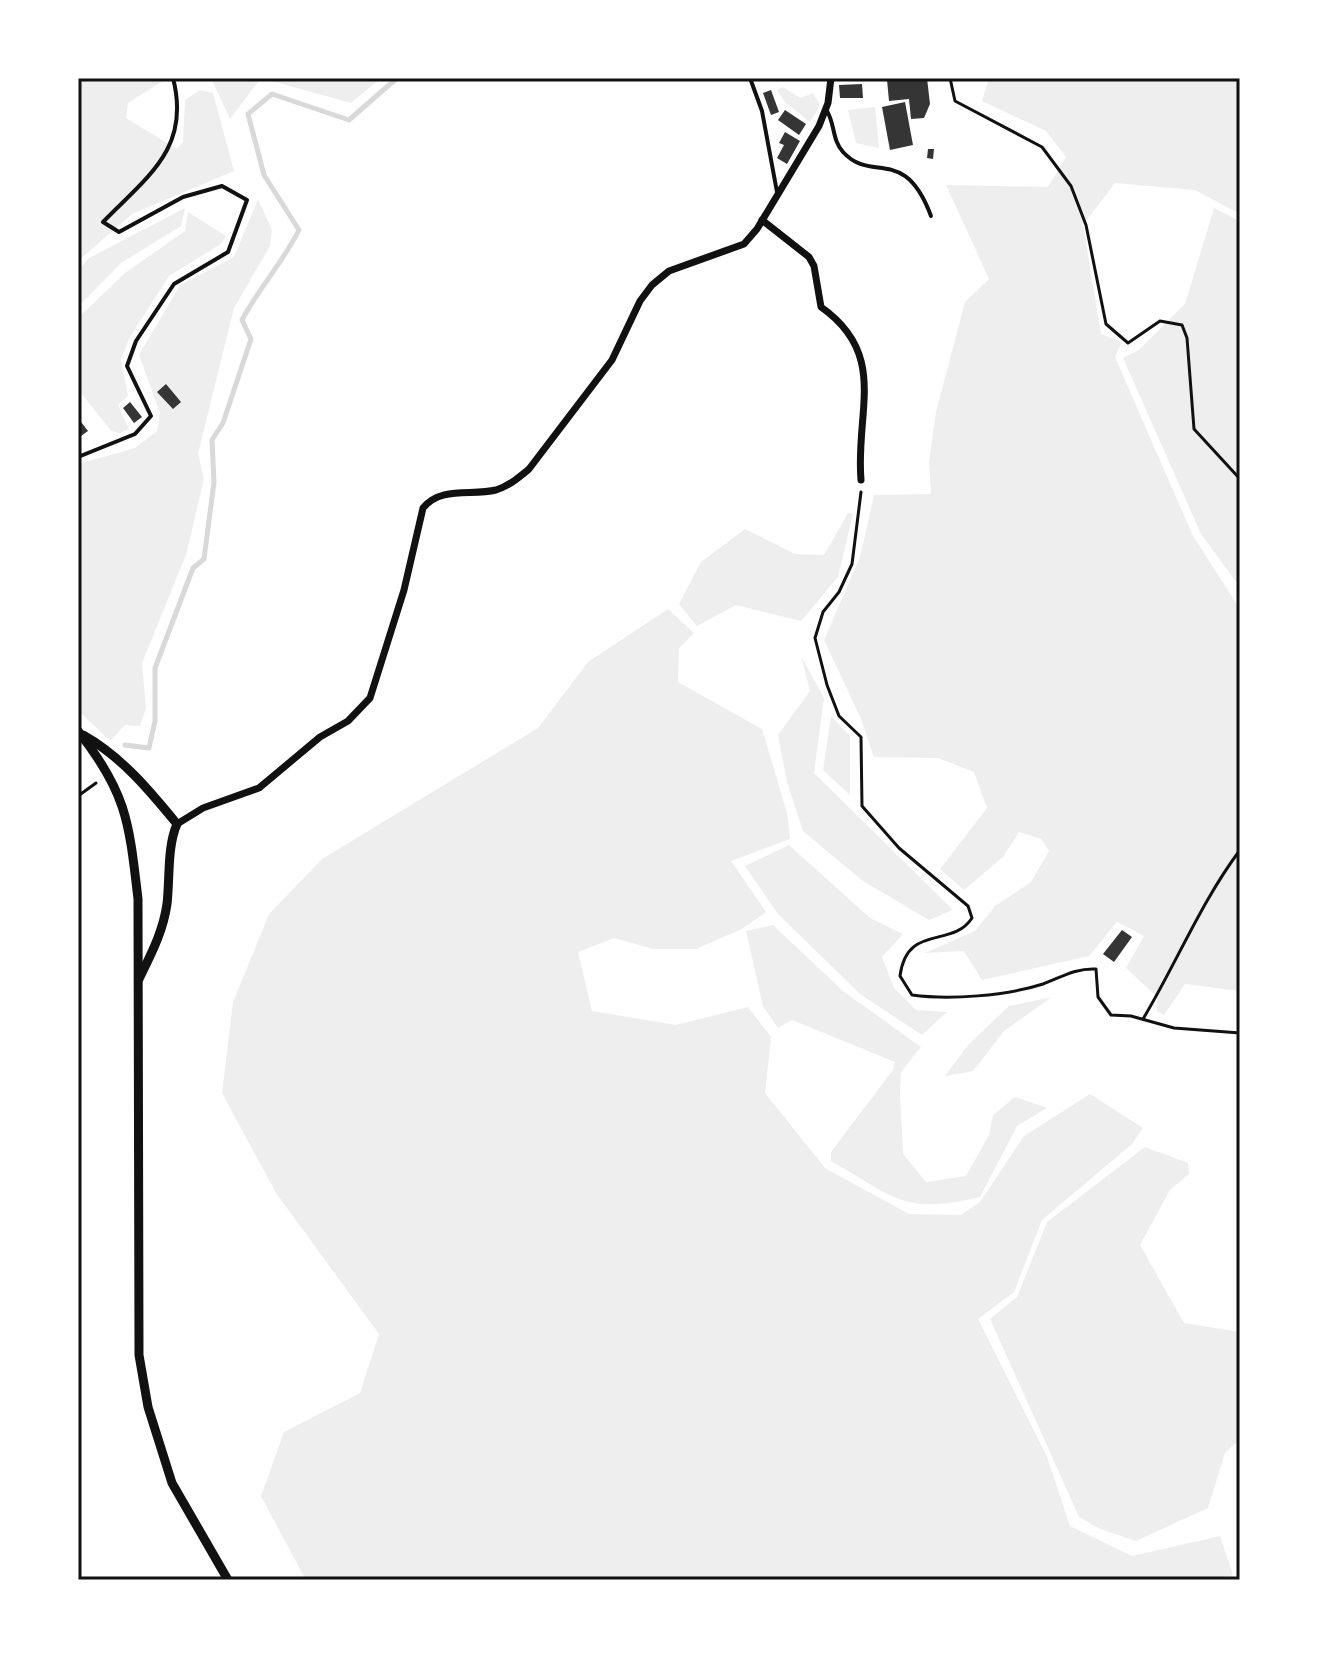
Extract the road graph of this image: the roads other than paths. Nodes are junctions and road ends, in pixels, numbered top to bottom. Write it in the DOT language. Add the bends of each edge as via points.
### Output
graph roads {
  1 [pos="173,78"];
  2 [pos="592,78"];
  3 [pos="644,78"];
  4 [pos="750,78"];
  5 [pos="831,78"];
  6 [pos="826,109"];
  7 [pos="778,195"];
  8 [pos="931,216"];
  9 [pos="762,220"];
  10 [pos="78,457"];
  11 [pos="861,480"];
  12 [pos="79,732"];
  13 [pos="177,824"];
  14 [pos="138,980"];
  15 [pos="228,1580"];
  1 -- 10 [label="lane" via="179,103 175,136 162,163 103,222 119,232 183,197 222,186 247,200 244,213 228,252 174,284 136,341 127,366 151,416 135,434"];
  2 -- 3 [label="lane"];
  4 -- 7 [label="lane"];
  5 -- 6 [label="street"];
  6 -- 7 [label="street"];
  6 -- 8 [label="lane" via="843,152 853,160 904,174"];
  7 -- 9 [label="street"];
  9 -- 11 [label="street" via="809,257 821,307 853,337 867,388"];
  9 -- 13 [label="street" via="744,244 669,271 652,285 612,360 529,469 495,490 443,494 423,508 404,590 370,698 360,711 259,788 203,808"];
  12 -- 13 [label="street" via="103,747"];
  12 -- 14 [label="street" via="121,796 138,899"];
  13 -- 14 [label="street" via="159,941"];
  14 -- 15 [label="street" via="139,1355 172,1483"];
}
